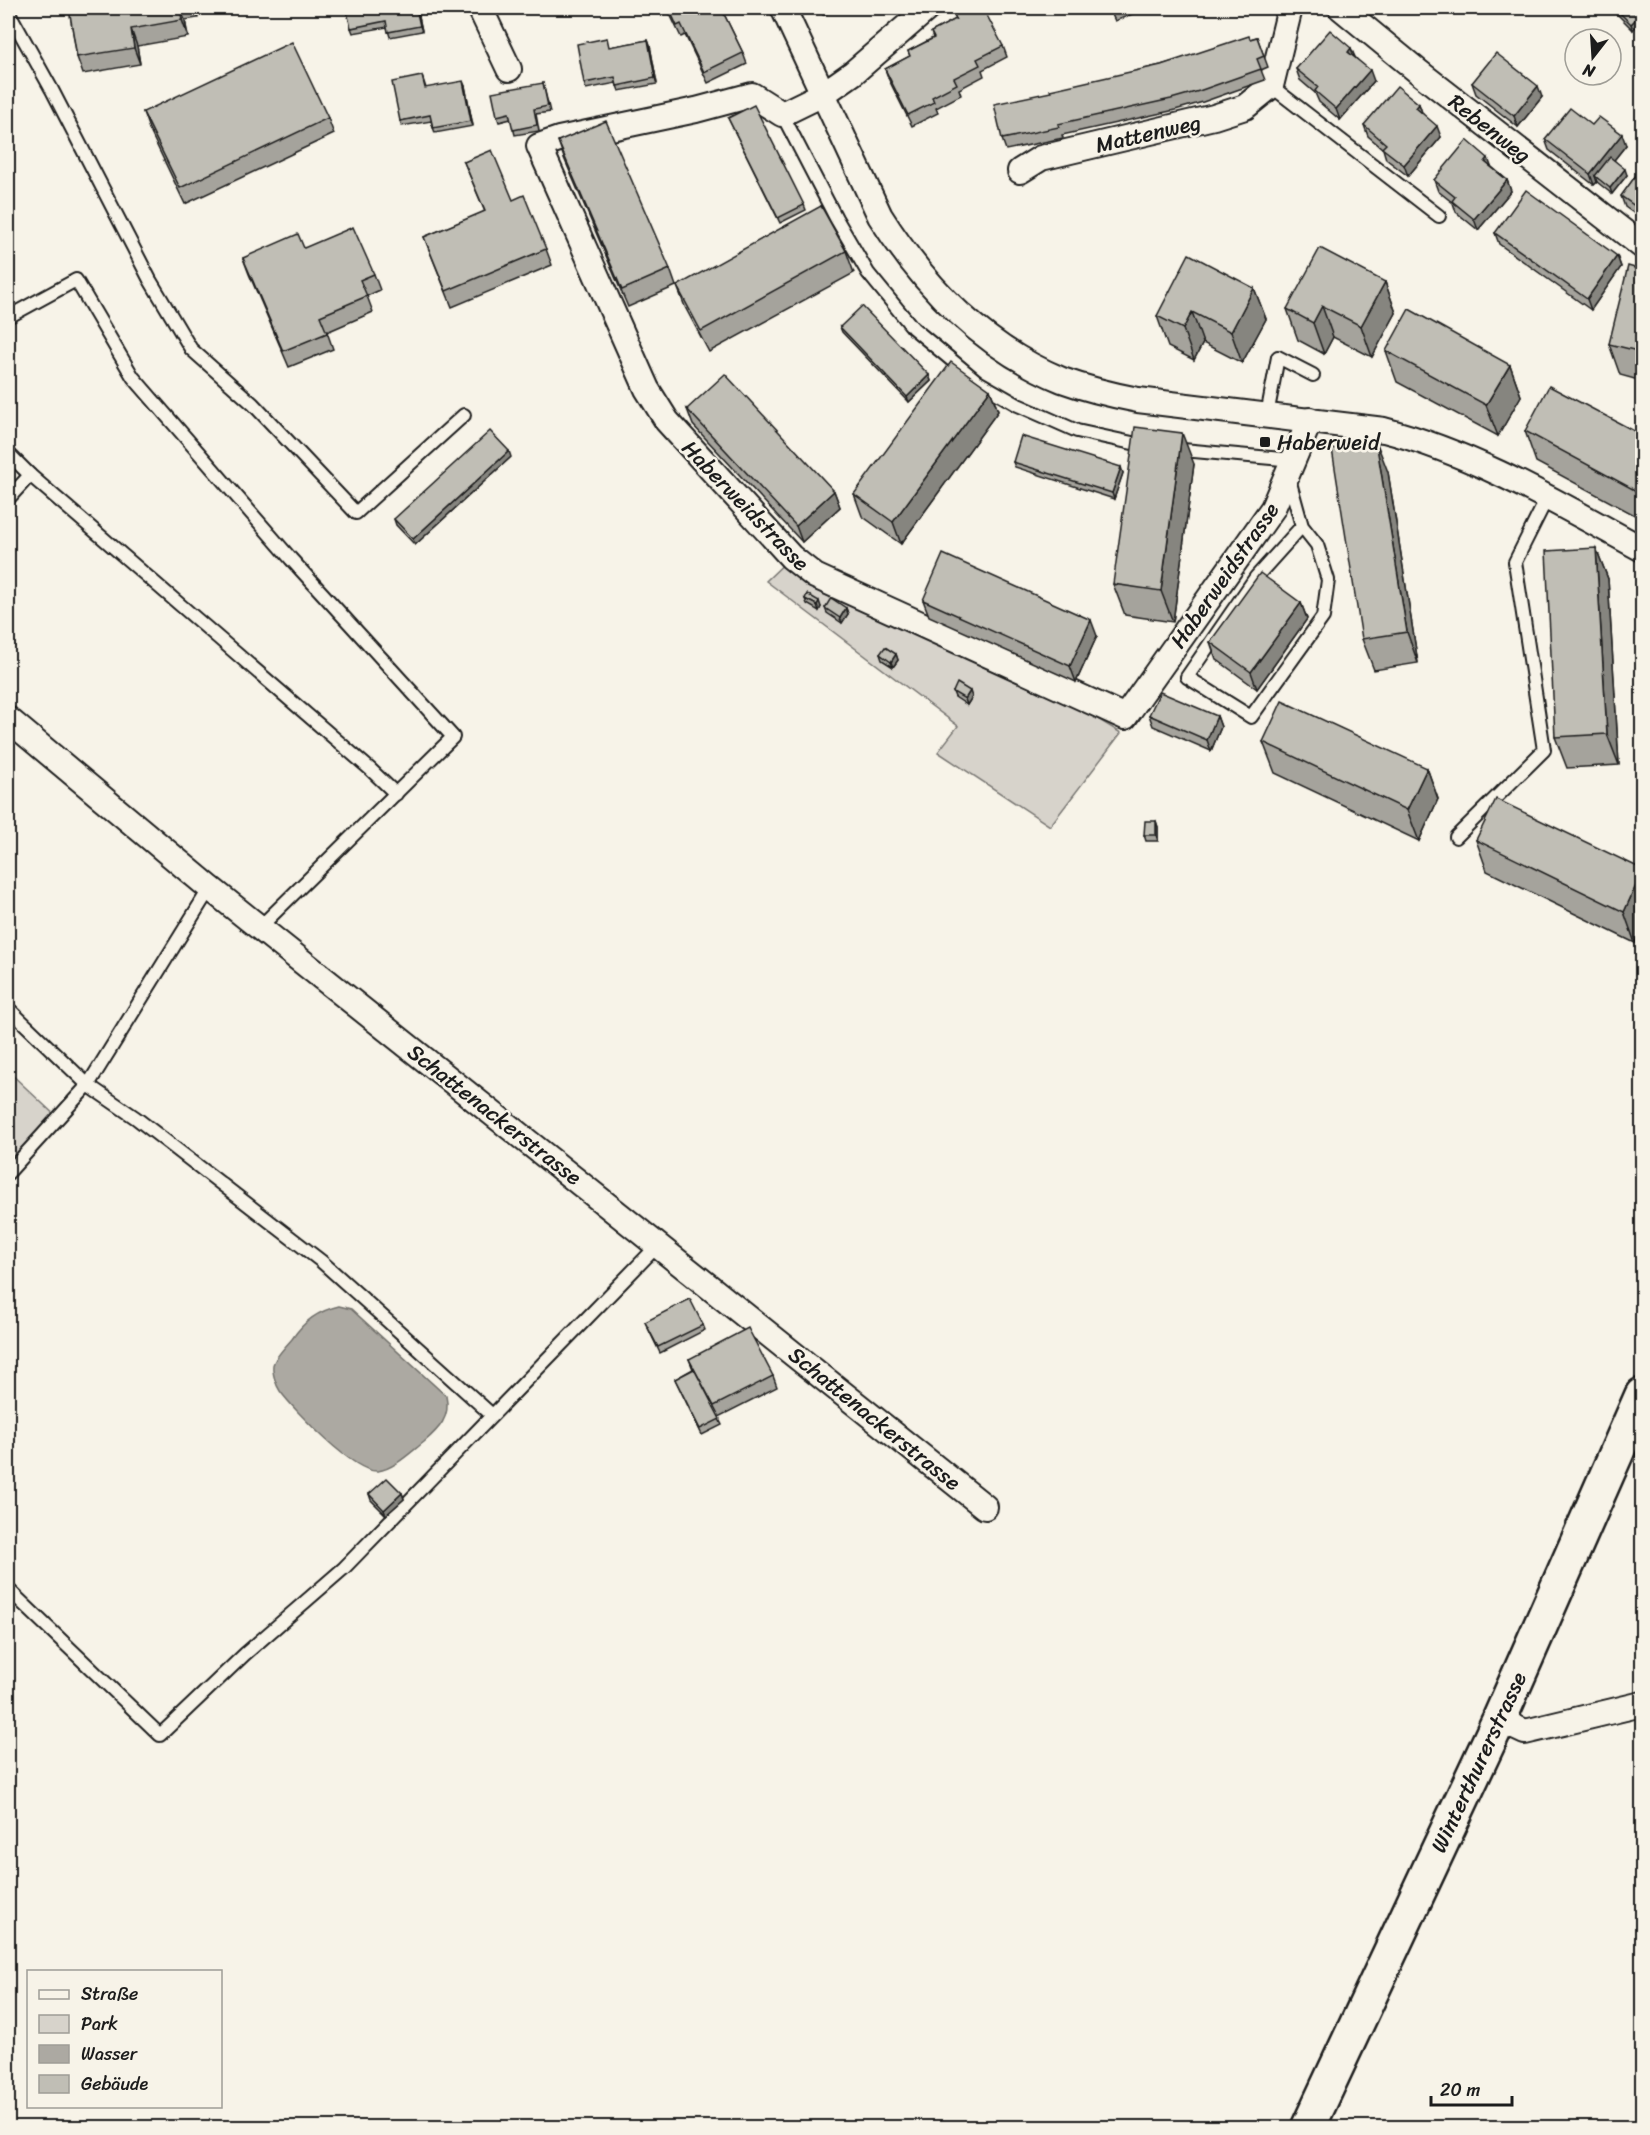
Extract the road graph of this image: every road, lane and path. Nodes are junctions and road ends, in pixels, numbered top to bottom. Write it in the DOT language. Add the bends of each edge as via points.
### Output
graph roads {
  1 [pos="480,8"];
  2 [pos="783,8"];
  3 [pos="928,8"];
  4 [pos="1290,8"];
  5 [pos="1341,8"];
  6 [pos="8,11"];
  7 [pos="509,69"];
  8 [pos="1271,86"];
  9 [pos="823,94"];
  10 [pos="782,114"];
  11 [pos="1020,171"];
  12 [pos="1439,216"];
  13 [pos="1642,246"];
  14 [pos="8,317"];
  15 [pos="1313,375"];
  16 [pos="464,415"];
  17 [pos="1267,415"];
  18 [pos="1310,420"];
  19 [pos="8,453"];
  20 [pos="1290,467"];
  21 [pos="30,475"];
  22 [pos="1547,498"];
  23 [pos="8,499"];
  24 [pos="1302,526"];
  25 [pos="1642,549"];
  26 [pos="8,719"];
  27 [pos="396,794"];
  28 [pos="1456,837"];
  29 [pos="210,888"];
  30 [pos="260,927"];
  31 [pos="8,1008"];
  32 [pos="88,1085"];
  33 [pos="8,1173"];
  34 [pos="659,1244"];
  35 [pos="1642,1395"];
  36 [pos="492,1415"];
  37 [pos="985,1507"];
  38 [pos="8,1589"];
  39 [pos="1642,1704"];
  40 [pos="1499,1720"];
  41 [pos="1308,2127"];
  1 -- 7 [label="street"];
  2 -- 9 [label="street"];
  3 -- 9 [label="street"];
  4 -- 8 [label="street"];
  5 -- 13 [label="street, Rebenweg"];
  6 -- 16 [label="lane" via="150,280 191,349 253,404 356,513"];
  8 -- 11 [label="street, Mattenweg" via="1245,107 1041,158"];
  8 -- 12 [label="lane"];
  9 -- 10 [label="street"];
  9 -- 17 [label="street" via="892,234 963,318 1003,347 1061,379 1102,393"];
  10 -- 20 [label="lane" via="868,273 913,328 978,382 1018,405 1077,430 1156,448"];
  10 -- 20 [label="street, Haberweidstrasse" via="752,95 539,146 647,389 667,421 791,557 814,576 1125,717 1273,508"];
  14 -- 27 [label="lane" via="76,280 133,377 453,737"];
  15 -- 17 [label="lane" via="1278,357"];
  17 -- 18 [label="street"];
  18 -- 20 [label="street, Haberweidstrasse"];
  18 -- 22 [label="street" via="1384,430 1421,440"];
  19 -- 21 [label="lane"];
  20 -- 24 [label="lane"];
  21 -- 23 [label="lane"];
  21 -- 27 [label="lane"];
  22 -- 25 [label="street"];
  22 -- 28 [label="lane" via="1515,562 1544,750"];
  24 -- 24 [label="lane" via="1256,577 1187,677 1251,717 1323,617 1328,580 1317,545"];
  26 -- 29 [label="street, Schattenackerstrasse"];
  27 -- 30 [label="lane"];
  29 -- 30 [label="street, Schattenackerstrasse"];
  29 -- 32 [label="lane"];
  30 -- 34 [label="street, Schattenackerstrasse"];
  31 -- 32 [label="lane"];
  32 -- 33 [label="lane"];
  32 -- 36 [label="lane" via="321,1261"];
  34 -- 36 [label="lane"];
  34 -- 37 [label="street, Schattenackerstrasse"];
  35 -- 40 [label="main road, Winterthurerstrasse"];
  36 -- 38 [label="lane" via="344,1568 160,1735"];
  39 -- 40 [label="street" via="1525,1732"];
  40 -- 41 [label="main road, Winterthurerstrasse"];
}
